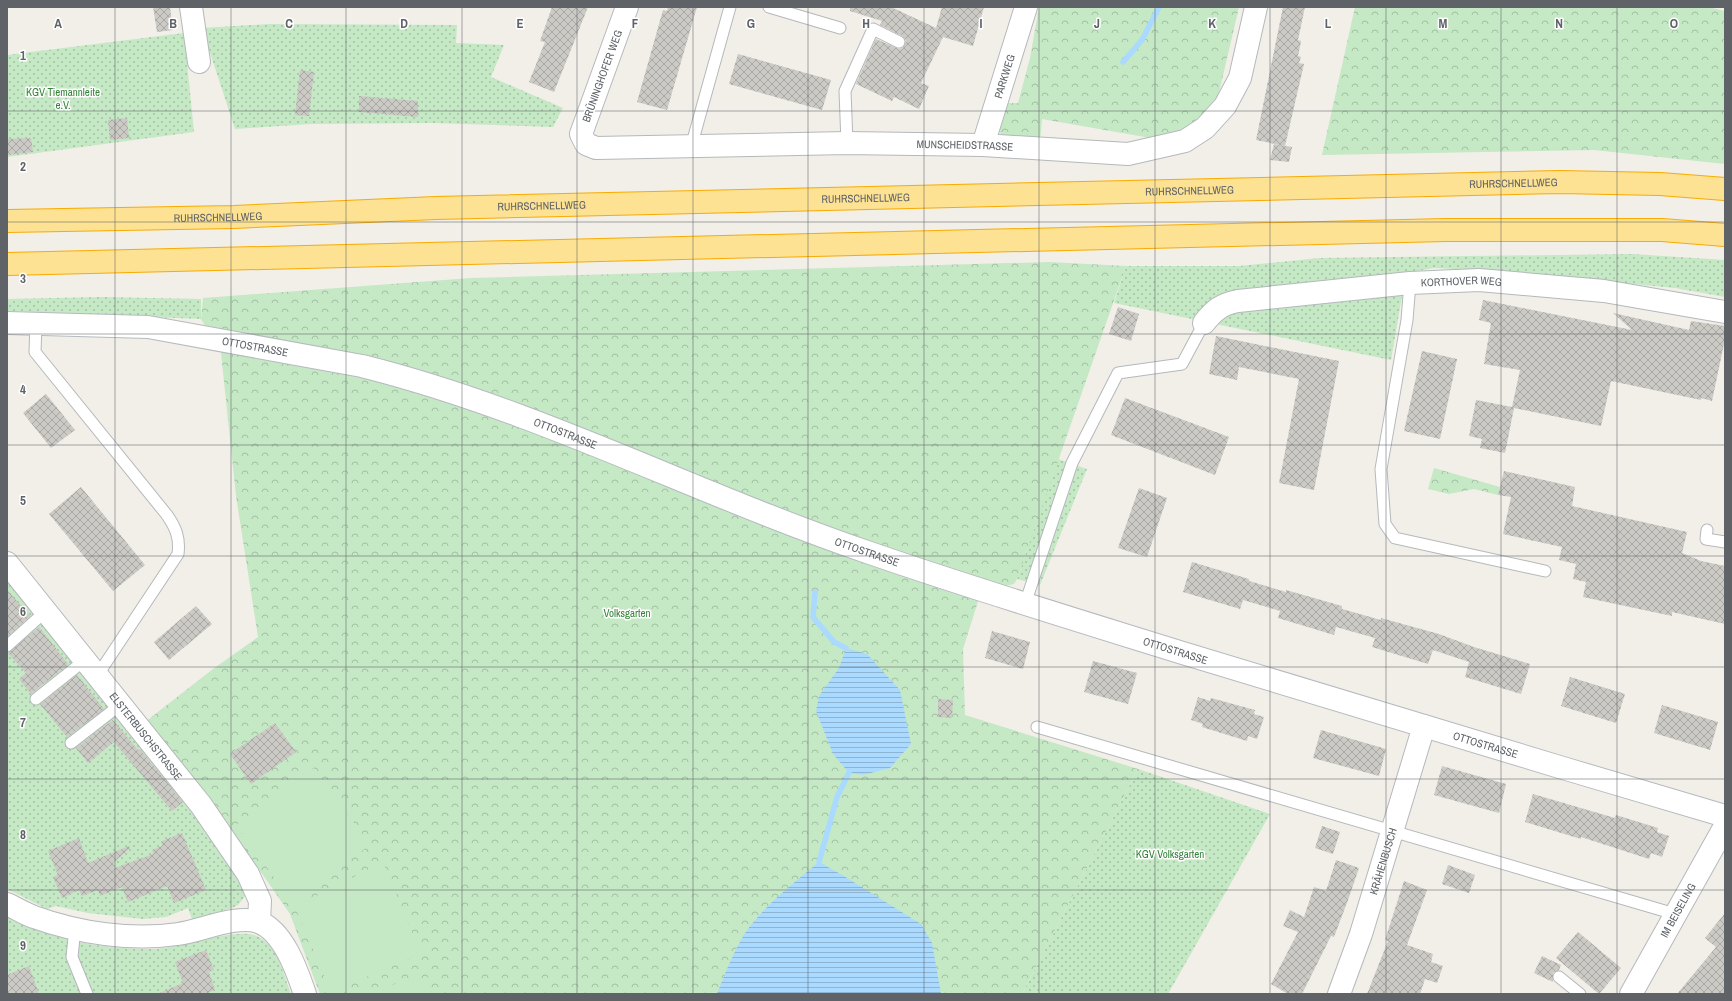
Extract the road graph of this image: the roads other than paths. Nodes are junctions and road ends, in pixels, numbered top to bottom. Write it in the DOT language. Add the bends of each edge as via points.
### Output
graph roads {
  1 [pos="191,7"];
  2 [pos="628,7"];
  3 [pos="730,7"];
  4 [pos="769,7"];
  5 [pos="1026,7"];
  6 [pos="1256,7"];
  7 [pos="840,28"];
  8 [pos="899,42"];
  9 [pos="199,62"];
  10 [pos="847,143"];
  11 [pos="586,144"];
  12 [pos="983,145"];
  13 [pos="691,147"];
  14 [pos="1725,189"];
  15 [pos="7,221"];
  16 [pos="1725,234"];
  17 [pos="7,264"];
  18 [pos="1410,283"];
  19 [pos="1725,312"];
  20 [pos="7,323"];
  21 [pos="1204,323"];
  22 [pos="36,324"];
  23 [pos="1707,530"];
  24 [pos="1725,542"];
  25 [pos="9,570"];
  26 [pos="1545,571"];
  27 [pos="1025,604"];
  28 [pos="46,612"];
  29 [pos="7,646"];
  30 [pos="91,668"];
  31 [pos="36,699"];
  32 [pos="120,705"];
  33 [pos="1424,726"];
  34 [pos="1037,727"];
  35 [pos="71,743"];
  36 [pos="1725,816"];
  37 [pos="1725,826"];
  38 [pos="1393,831"];
  39 [pos="7,904"];
  40 [pos="1675,914"];
  41 [pos="259,922"];
  42 [pos="75,928"];
  43 [pos="1560,977"];
  44 [pos="87,994"];
  45 [pos="305,994"];
  46 [pos="1339,994"];
  47 [pos="1580,994"];
  48 [pos="1631,994"];
  1 -- 9 [label="street"];
  2 -- 11 [label="street, BRÜNINGHOFER WEG" via="581,134"];
  3 -- 13 [label="lane"];
  4 -- 7 [label="lane"];
  5 -- 12 [label="street, PARKWEG"];
  6 -- 12 [label="street, MUNSCHEIDSTRASSE" via="1240,78 1220,111 1205,128 1185,141 1128,154"];
  8 -- 10 [label="lane" via="873,29 845,91"];
  10 -- 12 [label="street, MUNSCHEIDSTRASSE"];
  10 -- 13 [label="street, MUNSCHEIDSTRASSE"];
  11 -- 13 [label="street, MUNSCHEIDSTRASSE" via="596,148"];
  14 -- 15 [label="highway, RUHRSCHNELLWEG" via="1660,184 1552,182 436,208 234,217"];
  16 -- 17 [label="highway" via="1662,230 1446,230"];
  18 -- 19 [label="street, KORTHOVER WEG" via="1479,280 1604,291"];
  18 -- 21 [label="street, KORTHOVER WEG" via="1238,301 1214,310"];
  18 -- 26 [label="lane" via="1407,320 1380,469 1385,524 1395,538"];
  20 -- 22 [label="street, OTTOSTRASSE"];
  21 -- 27 [label="lane" via="1182,364 1118,373 1072,463"];
  22 -- 27 [label="street, OTTOSTRASSE" via="148,327 362,366 392,374 546,426 712,494 854,548"];
  22 -- 30 [label="lane" via="35,352 167,515 179,542 178,554"];
  23 -- 24 [label="lane" via="1706,539"];
  25 -- 28 [label="street, ELSTERBUSCHSTRASSE"];
  27 -- 33 [label="street, OTTOSTRASSE"];
  28 -- 29 [label="lane"];
  28 -- 30 [label="street, ELSTERBUSCHSTRASSE"];
  30 -- 31 [label="lane"];
  30 -- 32 [label="street, ELSTERBUSCHSTRASSE"];
  32 -- 35 [label="lane"];
  32 -- 41 [label="street, ELSTERBUSCHSTRASSE" via="201,805 248,874 260,901"];
  33 -- 36 [label="street, OTTOSTRASSE"];
  33 -- 38 [label="street, KRÄHENBUSCH"];
  34 -- 38 [label="lane"];
  37 -- 40 [label="street, IM BEISELING"];
  38 -- 40 [label="lane"];
  38 -- 46 [label="street, KRÄHENBUSCH" via="1361,934"];
  39 -- 42 [label="street" via="33,917"];
  40 -- 48 [label="street, IM BEISELING"];
  41 -- 42 [label="street" via="238,920 177,934 139,936"];
  41 -- 45 [label="street" via="279,937"];
  42 -- 44 [label="lane" via="72,957"];
  43 -- 47 [label="lane"];
}
